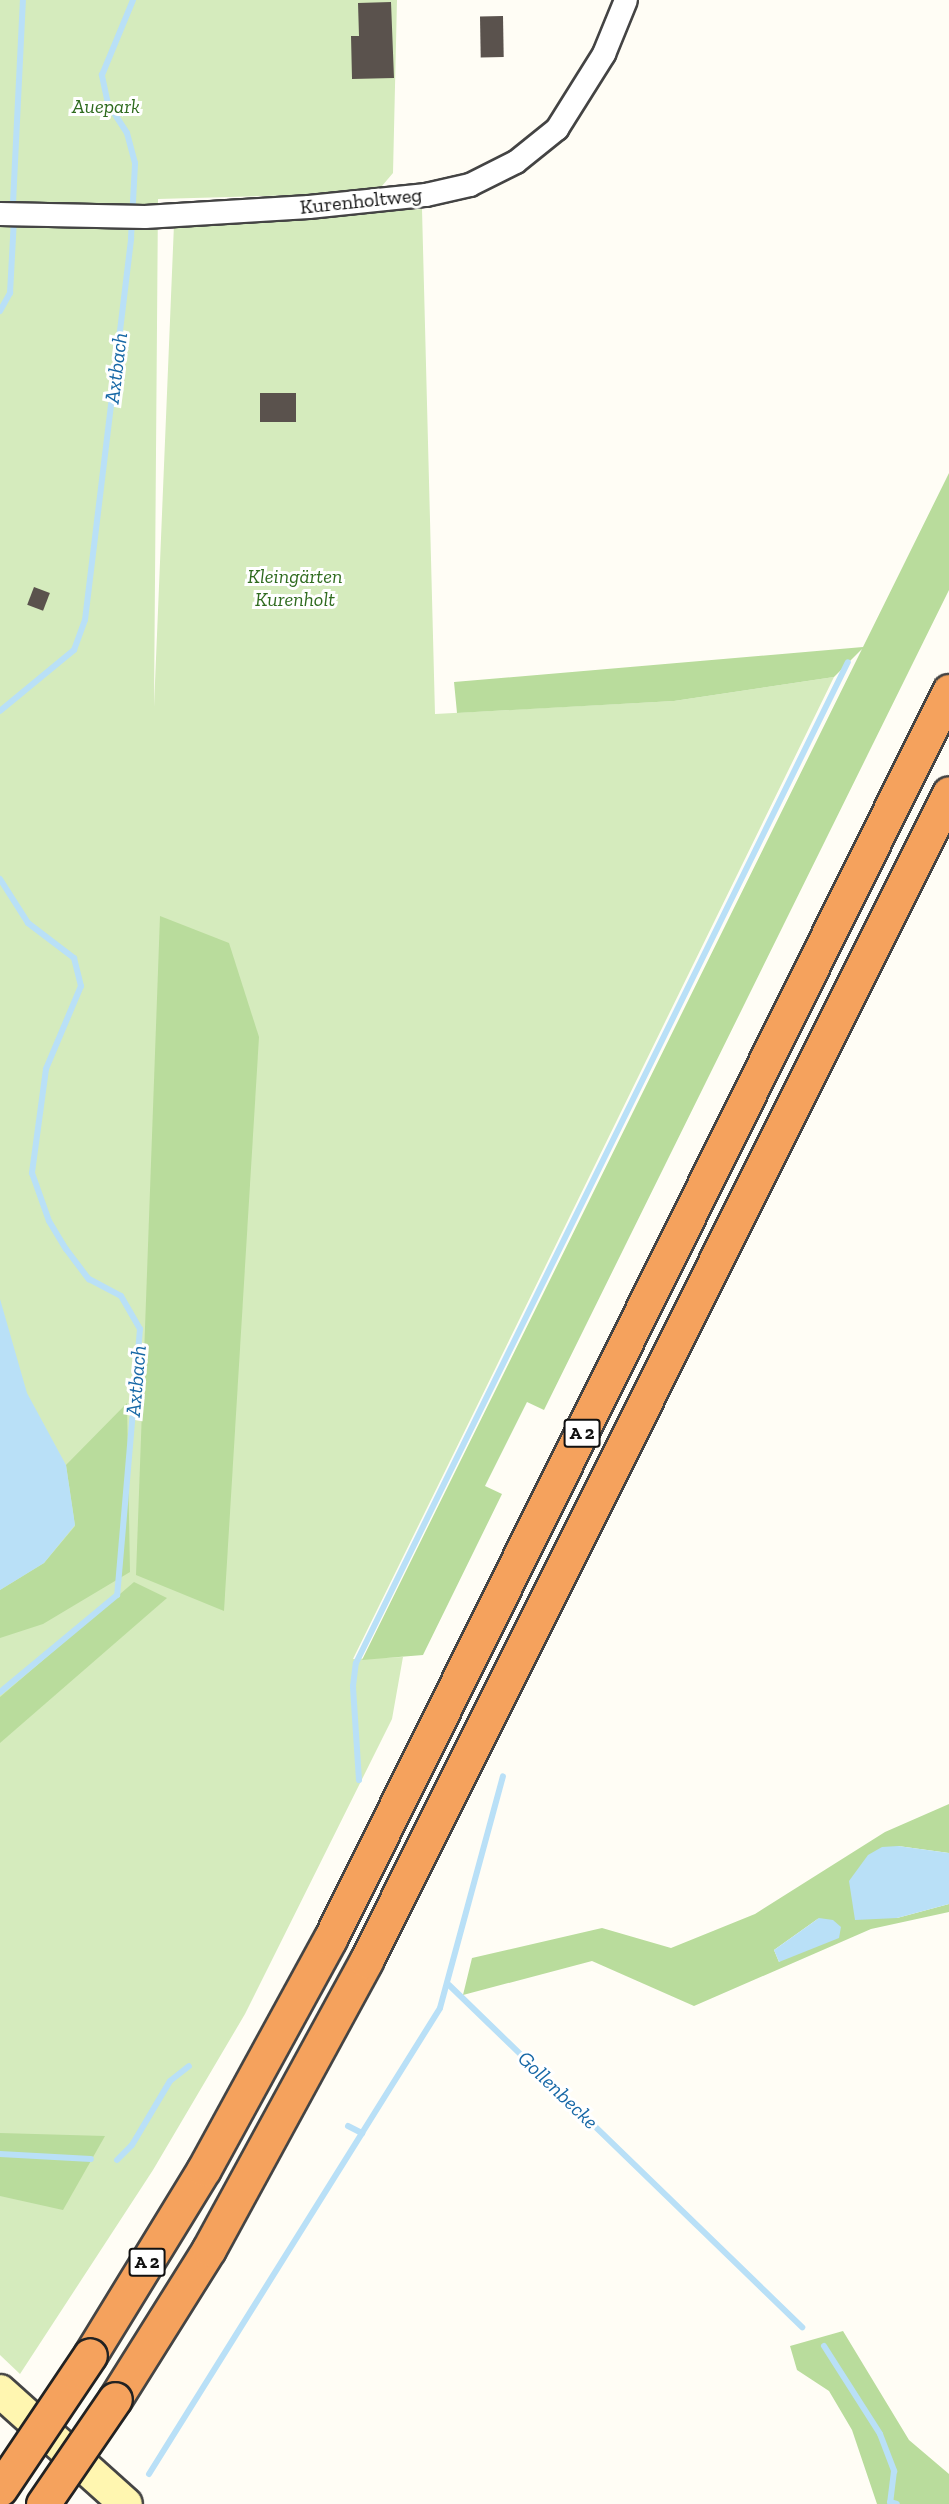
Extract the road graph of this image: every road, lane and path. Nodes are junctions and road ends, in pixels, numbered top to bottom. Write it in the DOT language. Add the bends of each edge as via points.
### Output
graph roads {
  1 [pos="626,0"];
  2 [pos="0,214"];
  3 [pos="949,692"];
  4 [pos="949,793"];
  5 [pos="0,2391"];
  6 [pos="0,2489"];
  7 [pos="43,2504"];
  8 [pos="126,2504"];
  1 -- 2 [label="street, Kurenholtweg" via="604,54 557,129 516,162 470,186 426,195 309,207 145,217"];
  3 -- 6 [label="highway, A 2, bridge" via="330,1939 204,2169 90,2355"];
  4 -- 7 [label="highway, A 2, bridge" via="366,1961 210,2249"];
  5 -- 8 [label="main road"];
}
